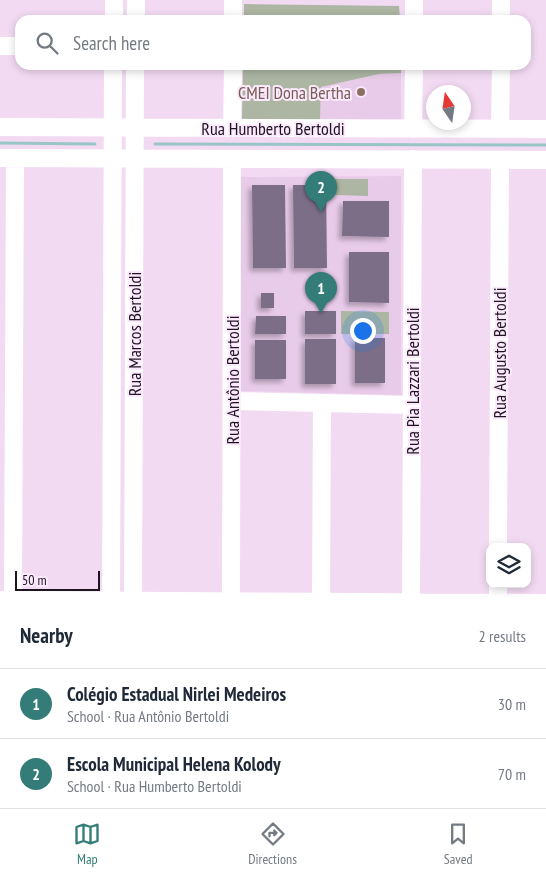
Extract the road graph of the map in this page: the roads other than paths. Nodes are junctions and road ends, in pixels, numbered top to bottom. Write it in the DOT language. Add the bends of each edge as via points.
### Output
graph roads {
  1 [pos="114,0"];
  2 [pos="136,0"];
  3 [pos="233,0"];
  4 [pos="414,0"];
  5 [pos="501,0"];
  6 [pos="114,15"];
  7 [pos="136,15"];
  8 [pos="233,15"];
  9 [pos="414,15"];
  10 [pos="501,15"];
  11 [pos="0,46"];
  12 [pos="15,46"];
  13 [pos="114,70"];
  14 [pos="135,70"];
  15 [pos="233,70"];
  16 [pos="414,70"];
  17 [pos="501,70"];
  18 [pos="0,127"];
  19 [pos="113,127"];
  20 [pos="135,127"];
  21 [pos="232,128"];
  22 [pos="413,129"];
  23 [pos="500,129"];
  24 [pos="546,129"];
  25 [pos="8,158"];
  26 [pos="113,158"];
  27 [pos="135,158"];
  28 [pos="232,158"];
  29 [pos="413,159"];
  30 [pos="500,160"];
  31 [pos="546,160"];
  32 [pos="232,401"];
  33 [pos="322,403"];
  34 [pos="412,405"];
  35 [pos="498,543"];
  36 [pos="498,588"];
  37 [pos="7,600"];
  38 [pos="231,601"];
  39 [pos="111,602"];
  40 [pos="133,602"];
  41 [pos="321,602"];
  42 [pos="411,602"];
  43 [pos="498,602"];
  44 [pos="546,602"];
  1 -- 6 [label="street"];
  2 -- 7 [label="street"];
  3 -- 8 [label="street"];
  4 -- 9 [label="street"];
  5 -- 10 [label="street"];
  11 -- 12 [label="street"];
  13 -- 19 [label="street, Rua Marcos Bertoldi"];
  14 -- 20 [label="street, Rua Marcos Bertoldi"];
  15 -- 21 [label="street"];
  16 -- 22 [label="street"];
  17 -- 23 [label="street"];
  18 -- 19 [label="street, Rua Humberto Bertoldi"];
  19 -- 20 [label="street, Rua Humberto Bertoldi"];
  19 -- 26 [label="street, Rua Marcos Bertoldi"];
  20 -- 21 [label="street, Rua Humberto Bertoldi"];
  20 -- 27 [label="street, Rua Marcos Bertoldi"];
  21 -- 22 [label="street, Rua Humberto Bertoldi"];
  22 -- 23 [label="street, Rua Humberto Bertoldi"];
  23 -- 24 [label="street, Rua Humberto Bertoldi"];
  25 -- 26 [label="street, Rua Humberto Bertoldi"];
  25 -- 37 [label="street"];
  26 -- 27 [label="street, Rua Humberto Bertoldi"];
  26 -- 39 [label="street, Rua Marcos Bertoldi"];
  27 -- 28 [label="street, Rua Humberto Bertoldi"];
  27 -- 40 [label="street, Rua Marcos Bertoldi"];
  28 -- 29 [label="street, Rua Humberto Bertoldi"];
  28 -- 32 [label="street, Rua Antônio Bertoldi"];
  29 -- 30 [label="street, Rua Humberto Bertoldi"];
  29 -- 34 [label="street, Rua Pia Lazzari Bertoldi"];
  30 -- 31 [label="street, Rua Humberto Bertoldi"];
  30 -- 35 [label="street, Rua Augusto Bertoldi"];
  32 -- 33 [label="street"];
  32 -- 38 [label="street, Rua Antônio Bertoldi"];
  33 -- 34 [label="street"];
  33 -- 41 [label="street"];
  34 -- 42 [label="street, Rua Pia Lazzari Bertoldi"];
  36 -- 43 [label="street"];
  37 -- 39 [label="street"];
  38 -- 40 [label="street"];
  38 -- 41 [label="street"];
  39 -- 40 [label="street"];
  41 -- 42 [label="street"];
  42 -- 43 [label="street"];
  43 -- 44 [label="street"];
}
